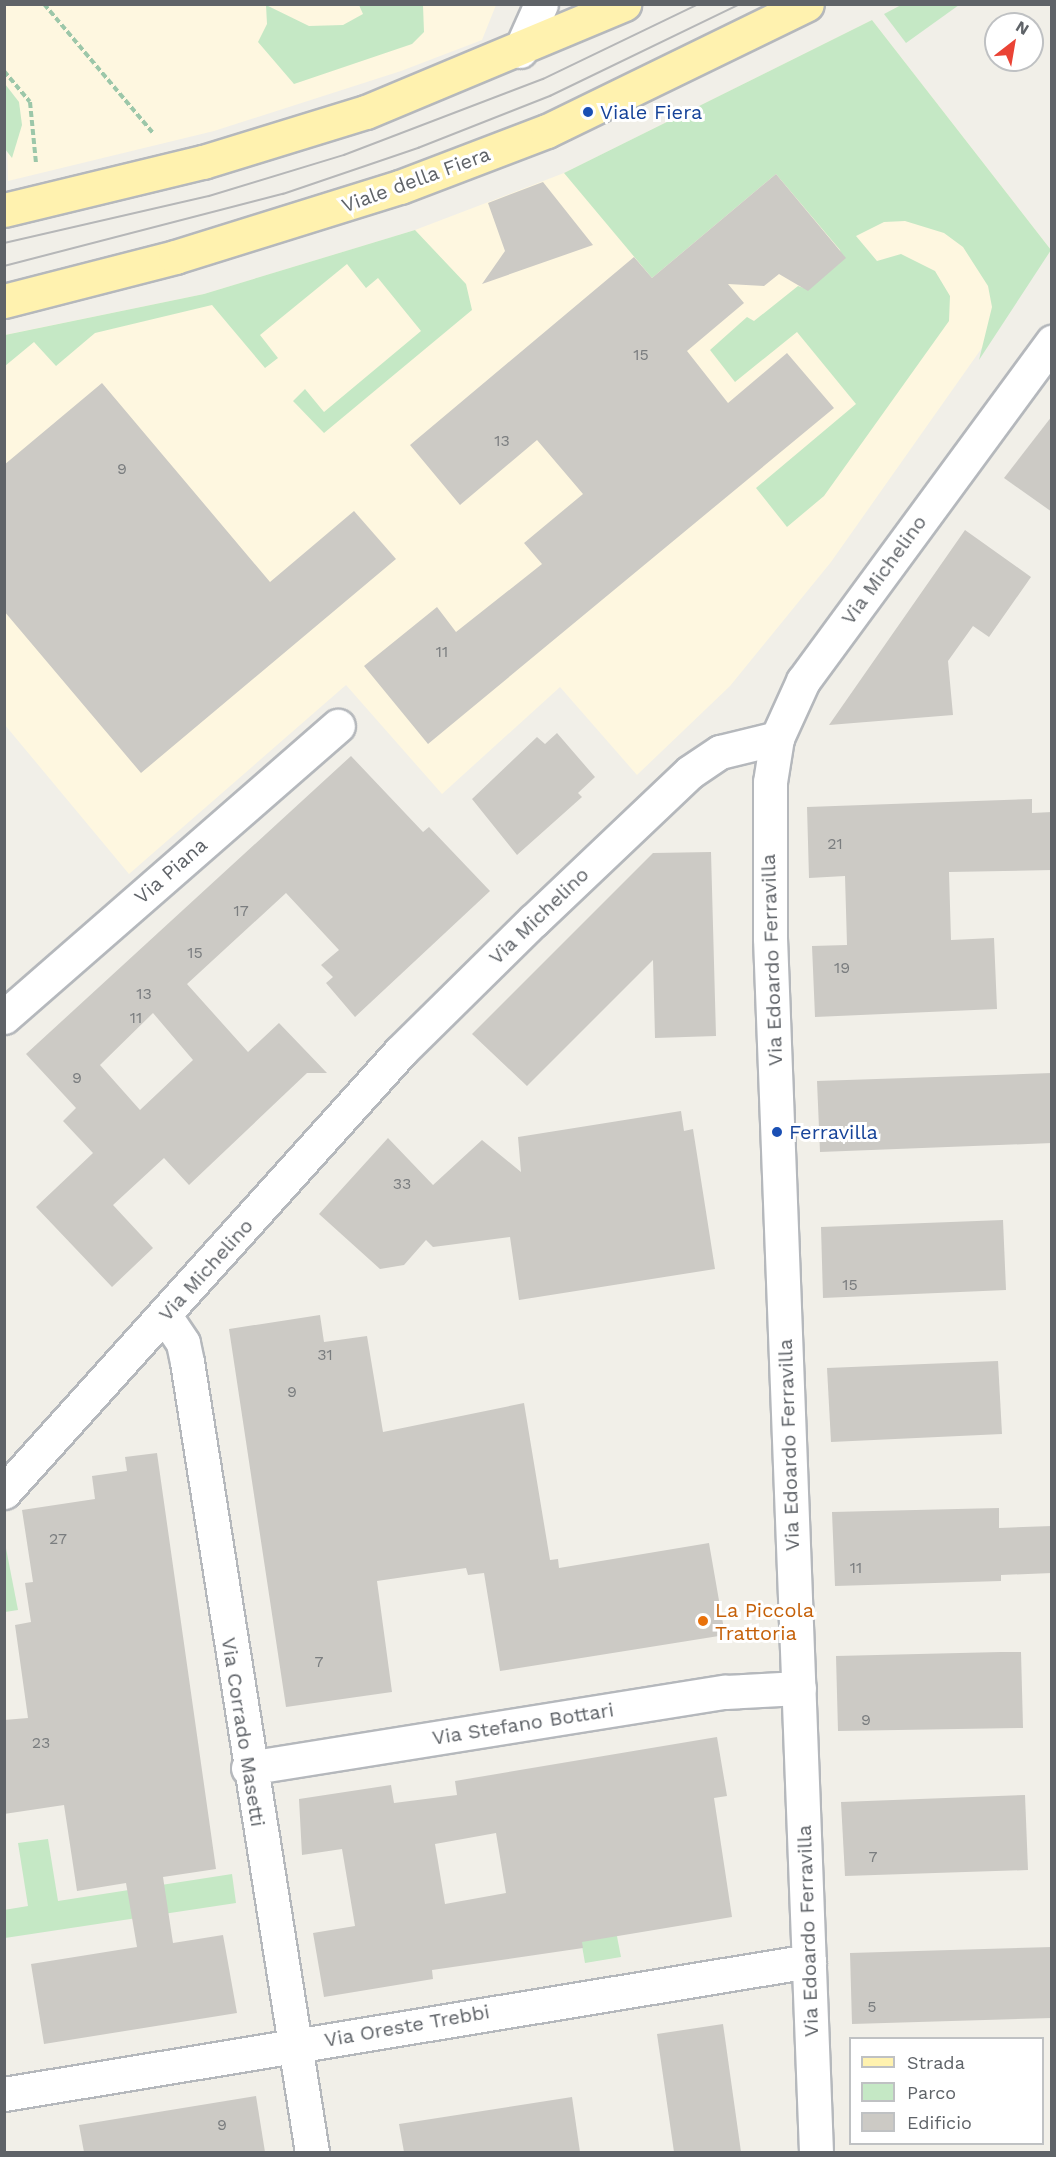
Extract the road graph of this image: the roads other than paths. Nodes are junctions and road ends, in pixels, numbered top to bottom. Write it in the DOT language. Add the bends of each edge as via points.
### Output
graph roads {
  1 [pos="541,4"];
  2 [pos="624,4"];
  3 [pos="807,4"];
  4 [pos="520,51"];
  5 [pos="4,210"];
  6 [pos="4,301"];
  7 [pos="1052,342"];
  8 [pos="338,726"];
  9 [pos="777,738"];
  10 [pos="4,1017"];
  11 [pos="165,1316"];
  12 [pos="4,1492"];
  13 [pos="799,1688"];
  14 [pos="248,1768"];
  15 [pos="809,1961"];
  16 [pos="293,2046"];
  17 [pos="4,2094"];
  18 [pos="312,2152"];
  19 [pos="816,2152"];
  1 -- 4 [label="street"];
  2 -- 4 [label="main road"];
  3 -- 6 [label="main road, Viale della Fiera" via="567,122 419,181 176,257"];
  4 -- 5 [label="main road" via="280,140"];
  7 -- 9 [label="street, Via Michelino" via="803,681"];
  8 -- 10 [label="street, Via Piana"];
  9 -- 11 [label="street, Via Michelino" via="712,756 653,806 400,1052"];
  9 -- 13 [label="street, Via Edoardo Ferravilla" via="768,829 770,938"];
  11 -- 12 [label="street, Via Michelino"];
  11 -- 14 [label="street, Via Corrado Masetti" via="183,1343 187,1362"];
  13 -- 14 [label="street, Via Stefano Bottari" via="724,1692"];
  13 -- 15 [label="street, Via Edoardo Ferravilla"];
  14 -- 16 [label="street, Via Corrado Masetti"];
  15 -- 16 [label="street, Via Oreste Trebbi"];
  15 -- 19 [label="street, Via Edoardo Ferravilla"];
  16 -- 17 [label="street, Via Oreste Trebbi"];
  16 -- 18 [label="street, Via Corrado Masetti"];
}
